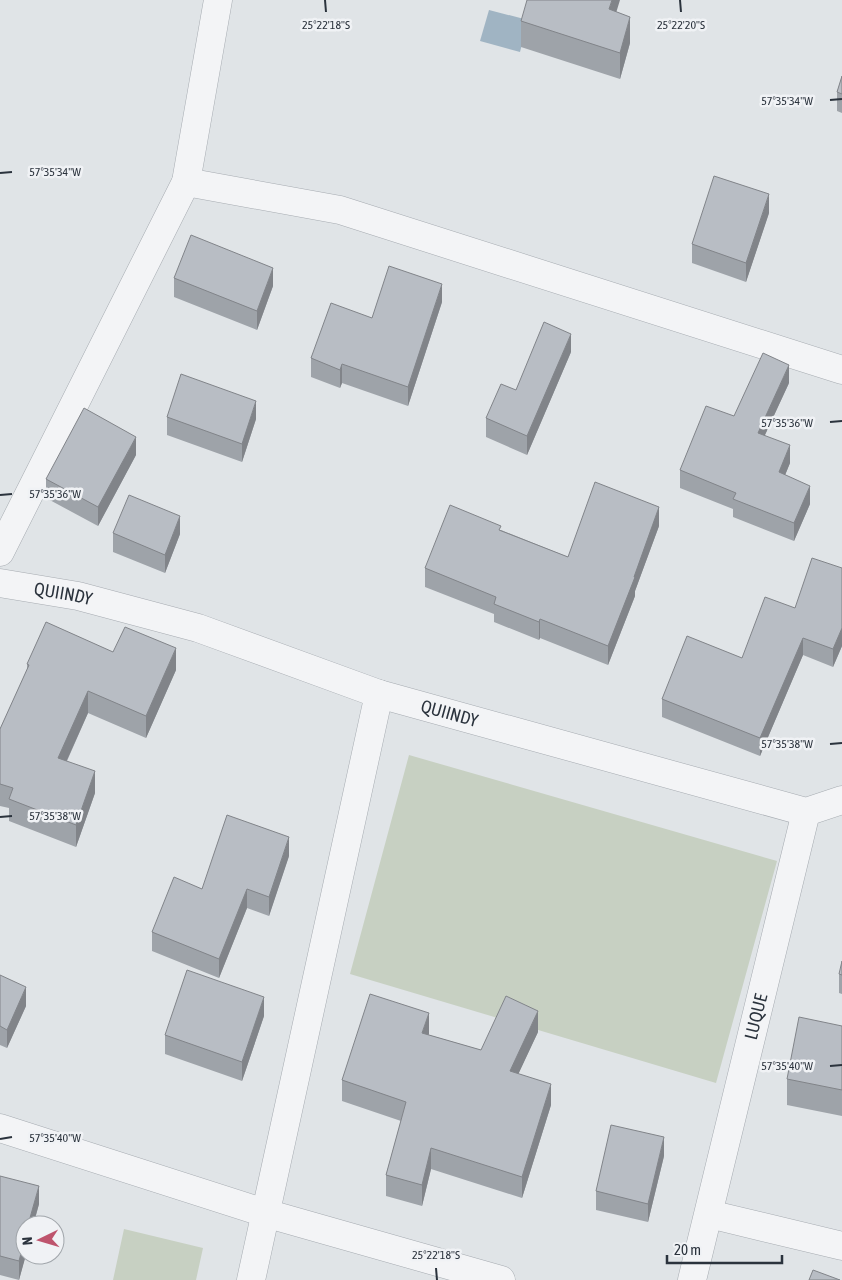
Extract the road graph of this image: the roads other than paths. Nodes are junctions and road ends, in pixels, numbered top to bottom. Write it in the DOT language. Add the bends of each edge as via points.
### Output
graph roads {
  1 [pos="218,0"];
  2 [pos="186,182"];
  3 [pos="842,370"];
  4 [pos="0,552"];
  5 [pos="0,583"];
  6 [pos="379,694"];
  7 [pos="842,800"];
  8 [pos="806,812"];
  9 [pos="0,1128"];
  10 [pos="265,1213"];
  11 [pos="709,1214"];
  12 [pos="842,1246"];
  13 [pos="250,1280"];
  14 [pos="501,1280"];
  15 [pos="692,1280"];
  1 -- 2 [label="street"];
  2 -- 3 [label="street" via="340,210"];
  2 -- 4 [label="street"];
  5 -- 6 [label="street, QUIINDY" via="78,596 198,628"];
  6 -- 8 [label="street, QUIINDY"];
  6 -- 10 [label="street"];
  7 -- 8 [label="street"];
  8 -- 11 [label="street, LUQUE"];
  9 -- 10 [label="street"];
  10 -- 13 [label="street"];
  10 -- 14 [label="street"];
  11 -- 12 [label="street"];
  11 -- 15 [label="street, LUQUE"];
}
